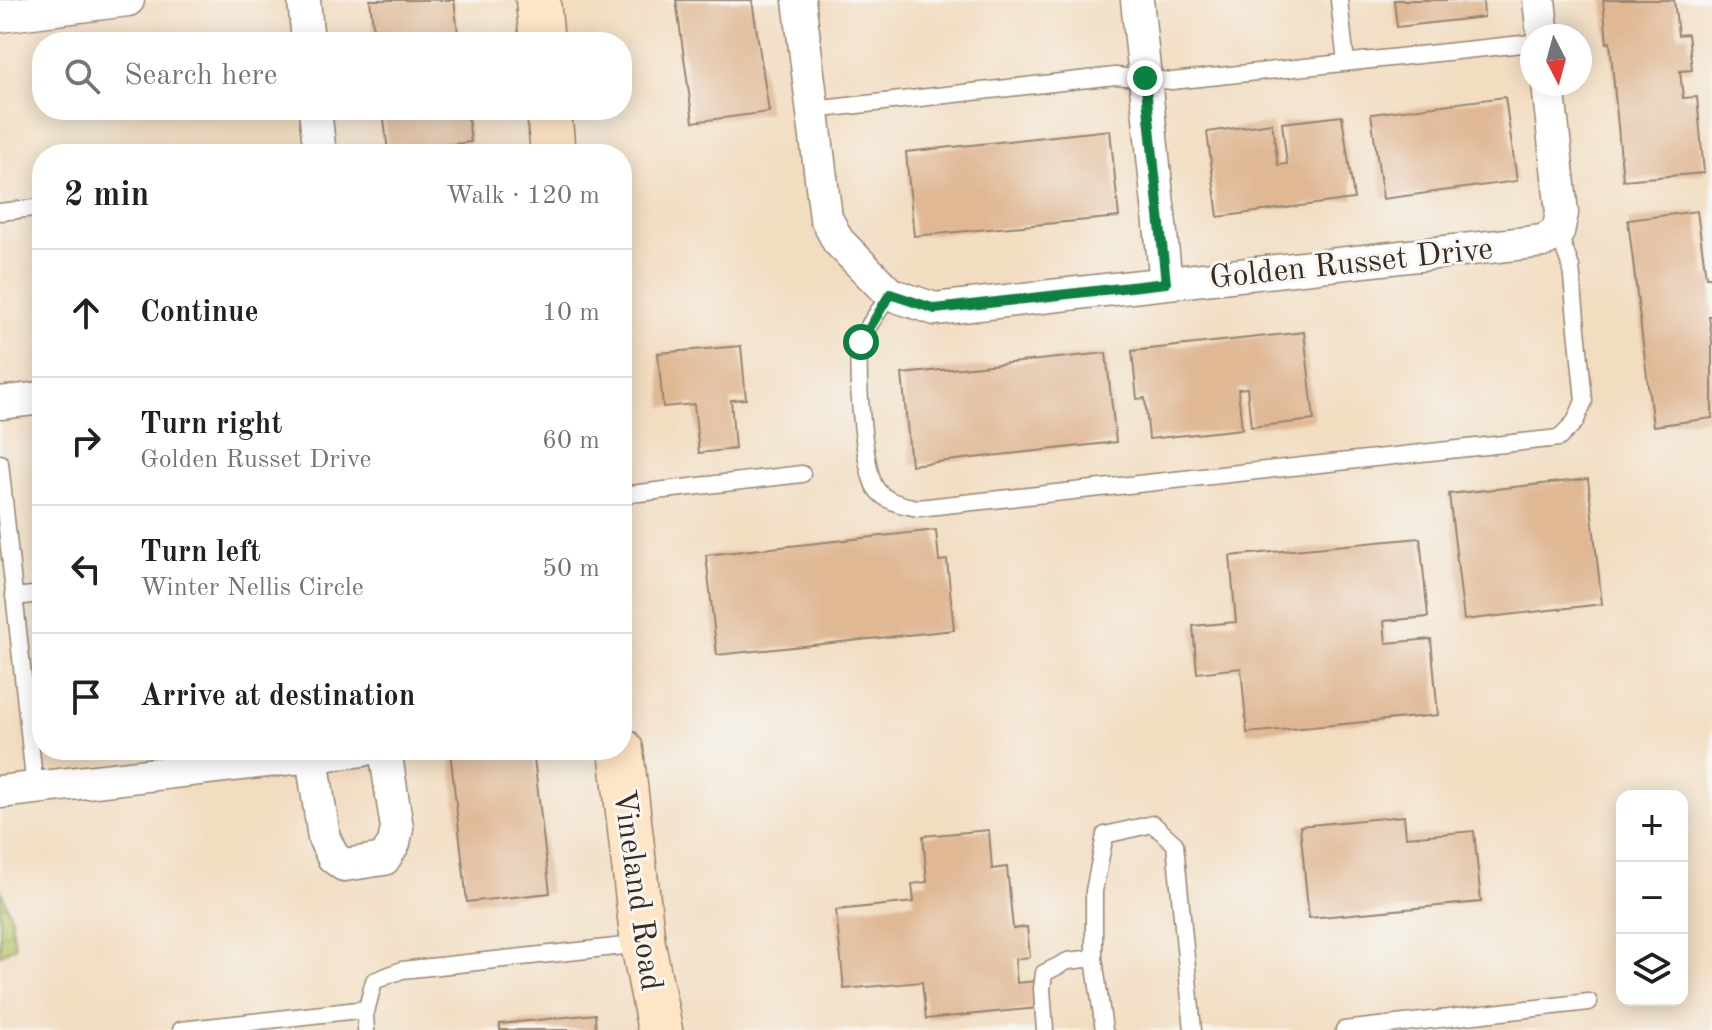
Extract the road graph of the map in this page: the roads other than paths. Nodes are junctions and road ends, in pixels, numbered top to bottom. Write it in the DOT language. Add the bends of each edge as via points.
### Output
graph roads {
  1 [pos="128,0"];
  2 [pos="304,0"];
  3 [pos="538,0"];
  4 [pos="799,0"];
  5 [pos="1137,0"];
  6 [pos="1339,0"];
  7 [pos="1539,0"];
  8 [pos="0,16"];
  9 [pos="1542,24"];
  10 [pos="307,32"];
  11 [pos="541,32"];
  12 [pos="1520,44"];
  13 [pos="1346,63"];
  14 [pos="1145,78"];
  15 [pos="1549,96"];
  16 [pos="813,110"];
  17 [pos="316,120"];
  18 [pos="550,120"];
  19 [pos="319,144"];
  20 [pos="552,144"];
  21 [pos="32,208"];
  22 [pos="0,212"];
  23 [pos="1558,232"];
  24 [pos="1166,283"];
  25 [pos="890,294"];
  26 [pos="32,399"];
  27 [pos="0,403"];
  28 [pos="0,463"];
  29 [pos="802,474"];
  30 [pos="632,494"];
  31 [pos="32,595"];
  32 [pos="14,597"];
  33 [pos="277,760"];
  34 [pos="313,760"];
  35 [pos="387,760"];
  36 [pos="622,760"];
  37 [pos="35,788"];
  38 [pos="0,792"];
  39 [pos="643,944"];
  40 [pos="1094,958"];
  41 [pos="1589,1002"];
  42 [pos="367,1009"];
  43 [pos="191,1029"];
  44 [pos="366,1030"];
  45 [pos="660,1030"];
  46 [pos="1045,1030"];
  47 [pos="1104,1030"];
  48 [pos="1193,1030"];
  49 [pos="1344,1030"];
  1 -- 8 [label="street"];
  2 -- 10 [label="street"];
  3 -- 11 [label="main road"];
  4 -- 16 [label="street, Golden Russet Drive"];
  5 -- 14 [label="street"];
  6 -- 13 [label="lane"];
  7 -- 9 [label="street"];
  12 -- 13 [label="lane"];
  13 -- 14 [label="lane" via="1172,81"];
  14 -- 16 [label="lane" via="1115,76"];
  14 -- 24 [label="street"];
  15 -- 23 [label="street" via="1562,213"];
  16 -- 25 [label="street, Golden Russet Drive" via="826,218 838,241"];
  17 -- 19 [label="street"];
  18 -- 20 [label="main road"];
  21 -- 22 [label="lane"];
  23 -- 24 [label="street, Golden Russet Drive" via="1543,241"];
  23 -- 25 [label="lane" via="1571,267 1584,401 1575,422 1559,438 918,508 894,503 875,488 868,463 858,370 861,342"];
  24 -- 25 [label="street, Golden Russet Drive" via="935,309"];
  26 -- 27 [label="street"];
  28 -- 32 [label="lane"];
  29 -- 30 [label="lane"];
  31 -- 32 [label="lane"];
  32 -- 37 [label="lane"];
  33 -- 37 [label="street"];
  34 -- 35 [label="street" via="324,838 333,857 344,865 384,859 394,843 397,828"];
  36 -- 39 [label="main road, Vineland Road"];
  37 -- 38 [label="street"];
  39 -- 42 [label="lane" via="402,970 374,981"];
  39 -- 45 [label="main road, Vineland Road"];
  40 -- 46 [label="lane" via="1068,961 1044,973"];
  40 -- 47 [label="lane"];
  40 -- 48 [label="lane" via="1094,891 1105,835 1153,824 1175,844"];
  41 -- 49 [label="lane"];
  42 -- 43 [label="lane"];
  42 -- 44 [label="lane"];
}
